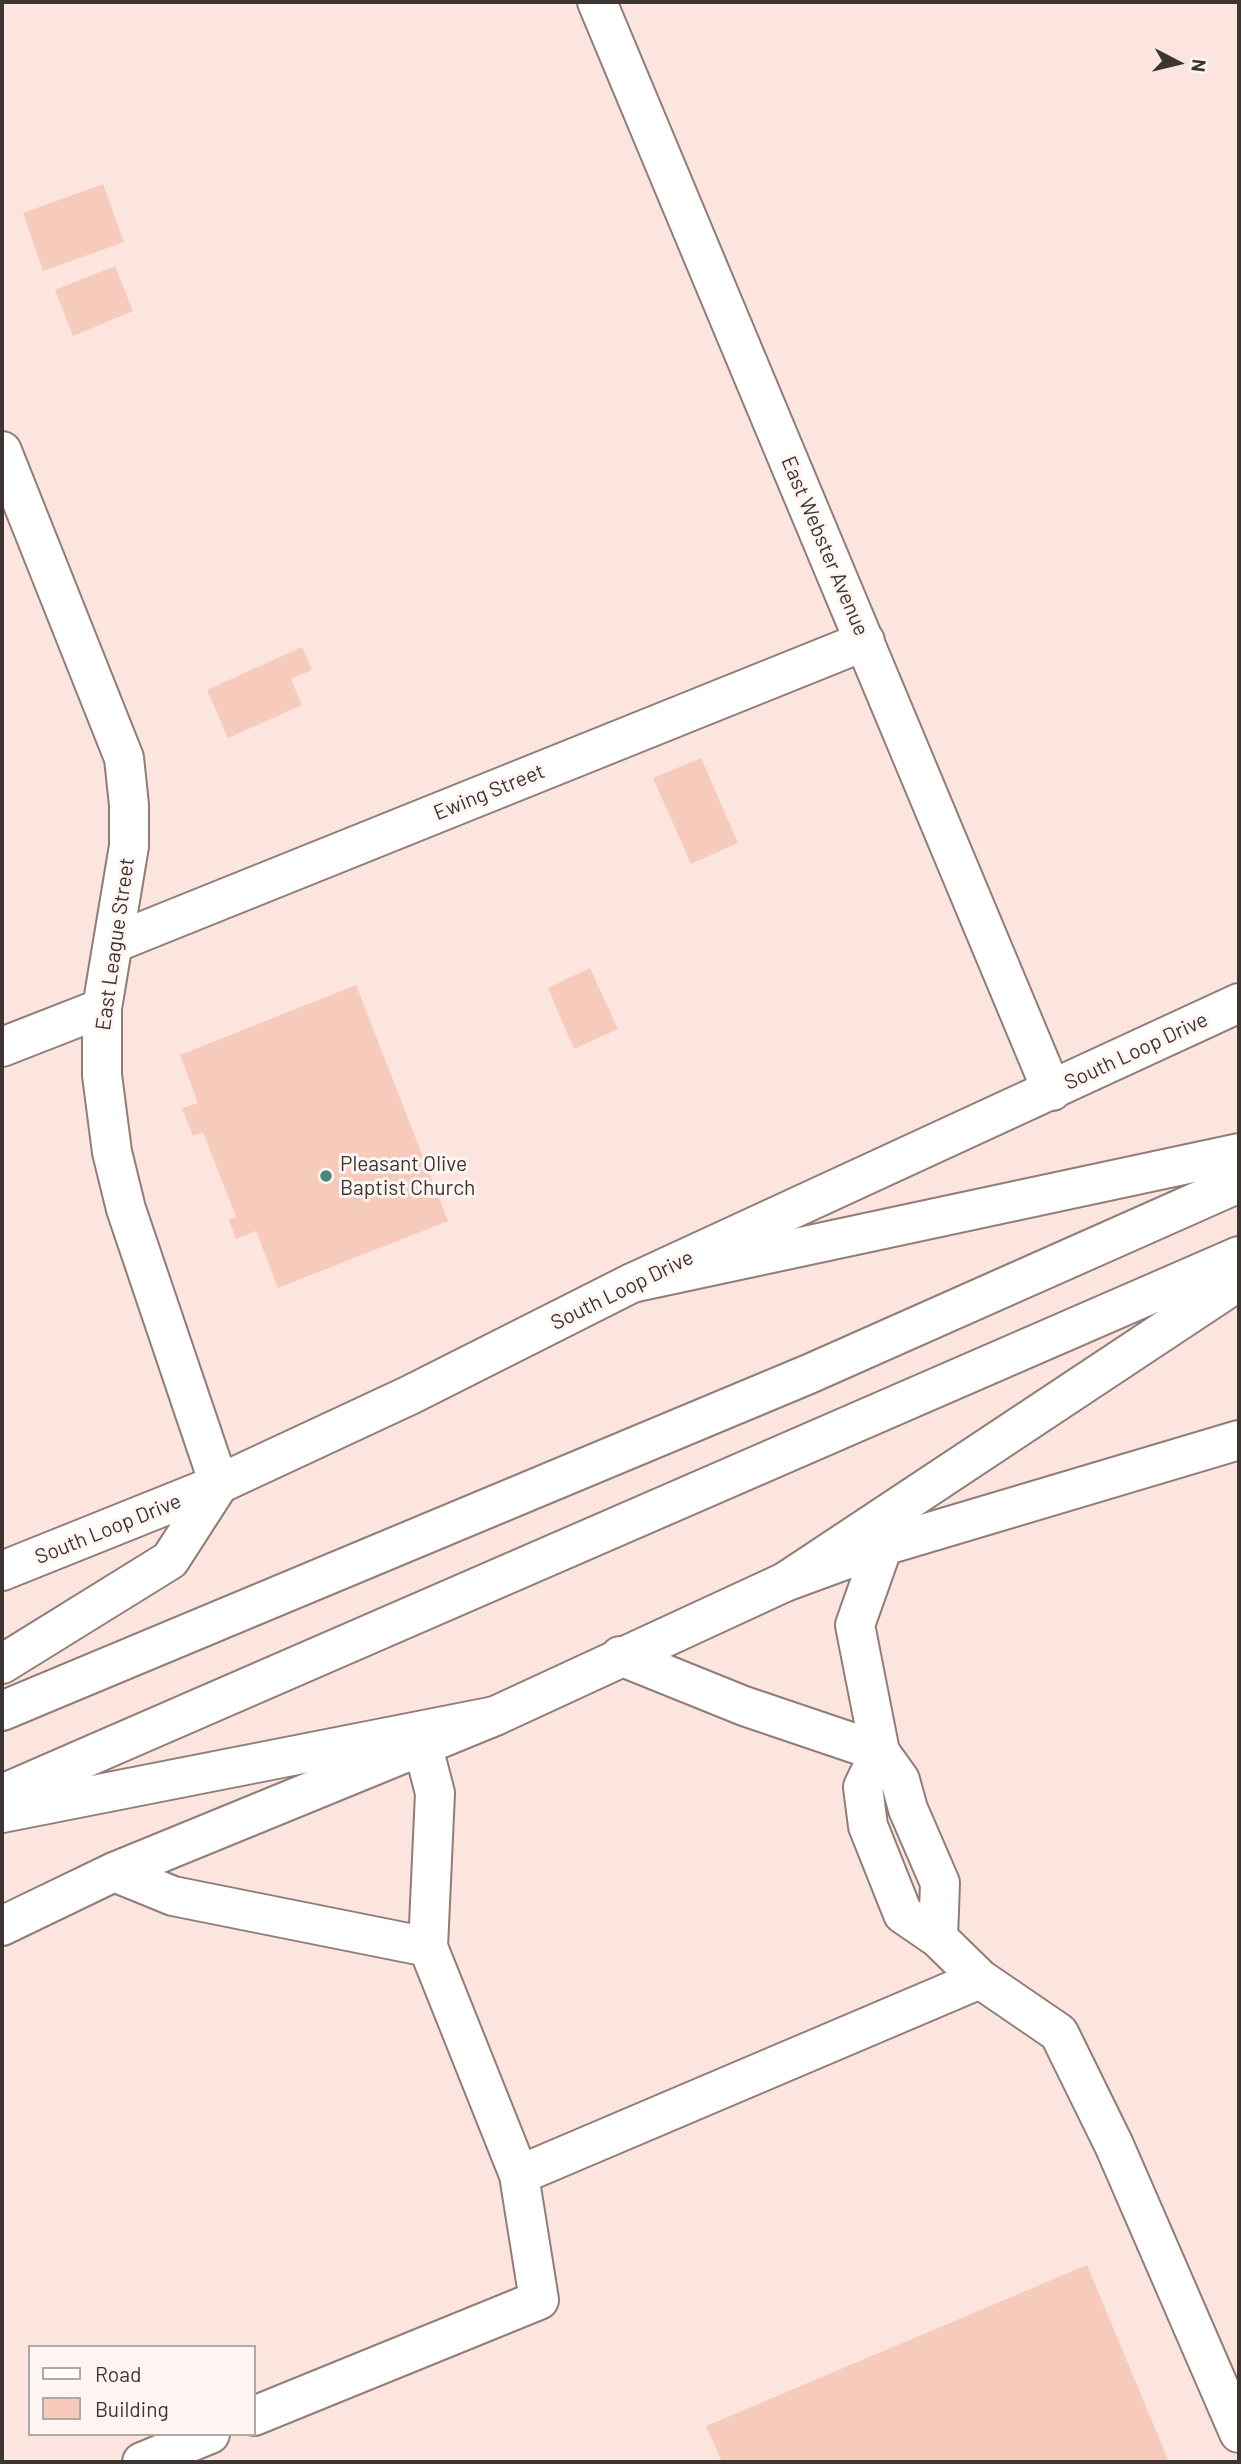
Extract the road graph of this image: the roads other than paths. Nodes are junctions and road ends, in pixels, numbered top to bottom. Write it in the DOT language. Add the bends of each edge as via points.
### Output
graph roads {
  1 [pos="597,2"];
  2 [pos="2,451"];
  3 [pos="865,640"];
  4 [pos="114,943"];
  5 [pos="1239,1003"];
  6 [pos="102,1008"];
  7 [pos="2,1047"];
  8 [pos="1052,1091"];
  9 [pos="1239,1153"];
  10 [pos="1239,1183"];
  11 [pos="1239,1256"];
  12 [pos="1239,1281"];
  13 [pos="632,1283"];
  14 [pos="1239,1440"];
  15 [pos="219,1484"];
  16 [pos="883,1546"];
  17 [pos="2,1571"];
  18 [pos="785,1582"];
  19 [pos="621,1656"];
  20 [pos="2,1664"];
  21 [pos="2,1711"];
  22 [pos="495,1716"];
  23 [pos="423,1747"];
  24 [pos="880,1752"];
  25 [pos="2,1794"];
  26 [pos="2,1813"];
  27 [pos="114,1872"];
  28 [pos="2,1926"];
  29 [pos="428,1947"];
  30 [pos="980,1979"];
  31 [pos="519,2175"];
  32 [pos="256,2415"];
  33 [pos="1239,2433"];
  34 [pos="205,2436"];
  35 [pos="142,2462"];
  1 -- 3 [label="main road, East Webster Avenue"];
  2 -- 4 [label="main road, East League Street" via="124,758 129,845"];
  3 -- 4 [label="main road, Ewing Street"];
  3 -- 8 [label="main road, East Webster Avenue"];
  4 -- 6 [label="main road, East League Street"];
  5 -- 8 [label="main road, South Loop Drive"];
  6 -- 7 [label="main road"];
  6 -- 15 [label="main road, East League Street" via="102,1075 112,1152 126,1209"];
  8 -- 13 [label="main road, South Loop Drive"];
  9 -- 13 [label="main road"];
  10 -- 21 [label="main road" via="809,1374"];
  11 -- 25 [label="main road"];
  12 -- 18 [label="main road"];
  13 -- 15 [label="main road, South Loop Drive" via="410,1395"];
  14 -- 16 [label="main road"];
  15 -- 17 [label="main road, South Loop Drive"];
  15 -- 20 [label="main road" via="170,1560"];
  16 -- 18 [label="main road"];
  16 -- 24 [label="main road" via="855,1625"];
  18 -- 19 [label="main road"];
  19 -- 22 [label="main road"];
  19 -- 24 [label="main road" via="744,1706"];
  22 -- 23 [label="main road"];
  22 -- 26 [label="main road"];
  23 -- 27 [label="main road"];
  23 -- 29 [label="main road" via="435,1793"];
  24 -- 30 [label="main road" via="900,1780 940,1883 938,1938"];
  27 -- 28 [label="main road"];
  27 -- 29 [label="main road" via="173,1896"];
  29 -- 31 [label="main road"];
  30 -- 31 [label="main road"];
  30 -- 33 [label="main road" via="1059,2033 1119,2157"];
  31 -- 32 [label="main road" via="539,2300"];
  34 -- 35 [label="main road"];
}
